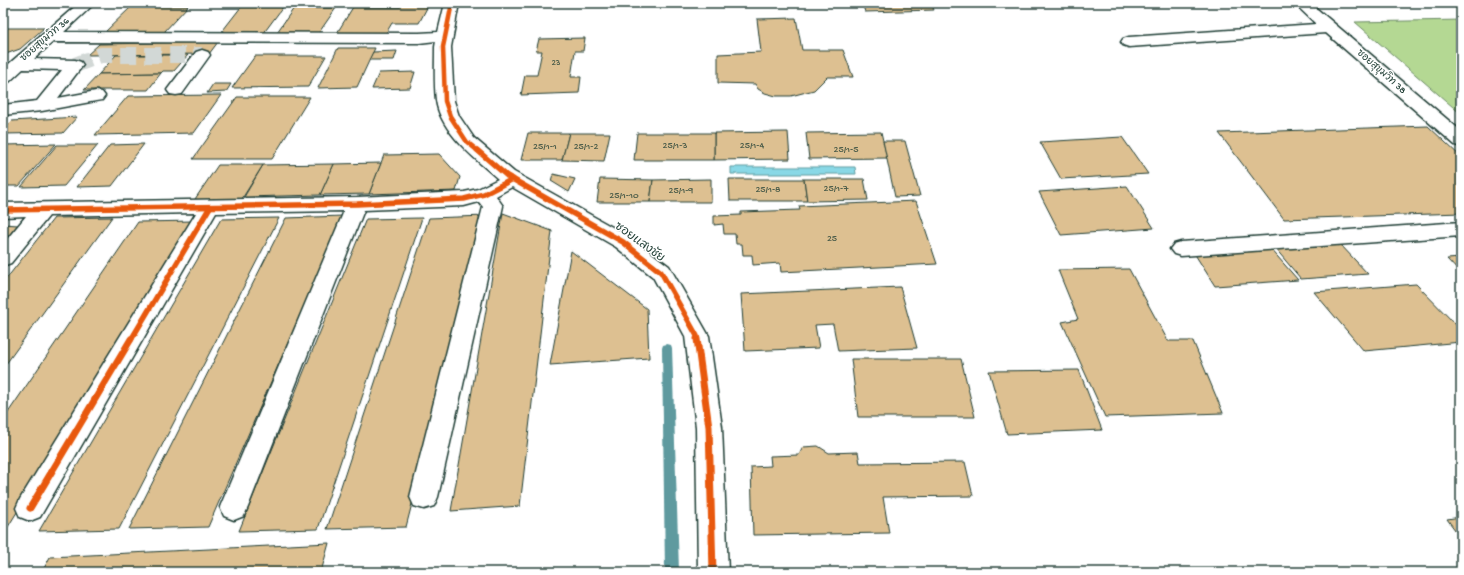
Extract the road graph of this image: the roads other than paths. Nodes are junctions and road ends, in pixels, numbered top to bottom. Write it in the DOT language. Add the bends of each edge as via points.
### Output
graph roads {
  1 [pos="88,3"];
  2 [pos="452,3"];
  3 [pos="1301,3"];
  4 [pos="1330,28"];
  5 [pos="50,36"];
  6 [pos="445,36"];
  7 [pos="1129,42"];
  8 [pos="202,55"];
  9 [pos="14,61"];
  10 [pos="3,78"];
  11 [pos="176,90"];
  12 [pos="96,96"];
  13 [pos="42,106"];
  14 [pos="3,110"];
  15 [pos="1461,141"];
  16 [pos="513,179"];
  17 [pos="484,194"];
  18 [pos="357,204"];
  19 [pos="210,207"];
  20 [pos="3,210"];
  21 [pos="43,210"];
  22 [pos="1461,229"];
  23 [pos="1182,249"];
  24 [pos="3,258"];
  25 [pos="424,497"];
  26 [pos="234,507"];
  27 [pos="30,508"];
  28 [pos="714,572"];
  1 -- 5 [label="street, ซอยสุขุมวิท 36"];
  2 -- 6 [label="street, ซอยแสงชัย"];
  3 -- 4 [label="street, ซอยสุขุมวิท 38"];
  4 -- 7 [label="street"];
  4 -- 15 [label="street, ซอยสุขุมวิท 38"];
  5 -- 6 [label="street"];
  5 -- 9 [label="street, ซอยสุขุมวิท 36"];
  6 -- 16 [label="street, ซอยแสงชัย" via="445,101 450,116 467,142"];
  8 -- 11 [label="street"];
  9 -- 10 [label="street, ซอยสุขุมวิท 36"];
  9 -- 13 [label="street" via="75,65"];
  12 -- 13 [label="street"];
  13 -- 14 [label="street"];
  16 -- 17 [label="street"];
  16 -- 28 [label="street, ซอยแสงชัย" via="623,242 661,272 697,336 708,427"];
  17 -- 18 [label="street" via="464,199"];
  17 -- 25 [label="street" via="493,206"];
  18 -- 19 [label="street"];
  18 -- 26 [label="street"];
  19 -- 21 [label="street"];
  19 -- 27 [label="street"];
  20 -- 21 [label="street"];
  21 -- 24 [label="street"];
  22 -- 23 [label="street"];
}
